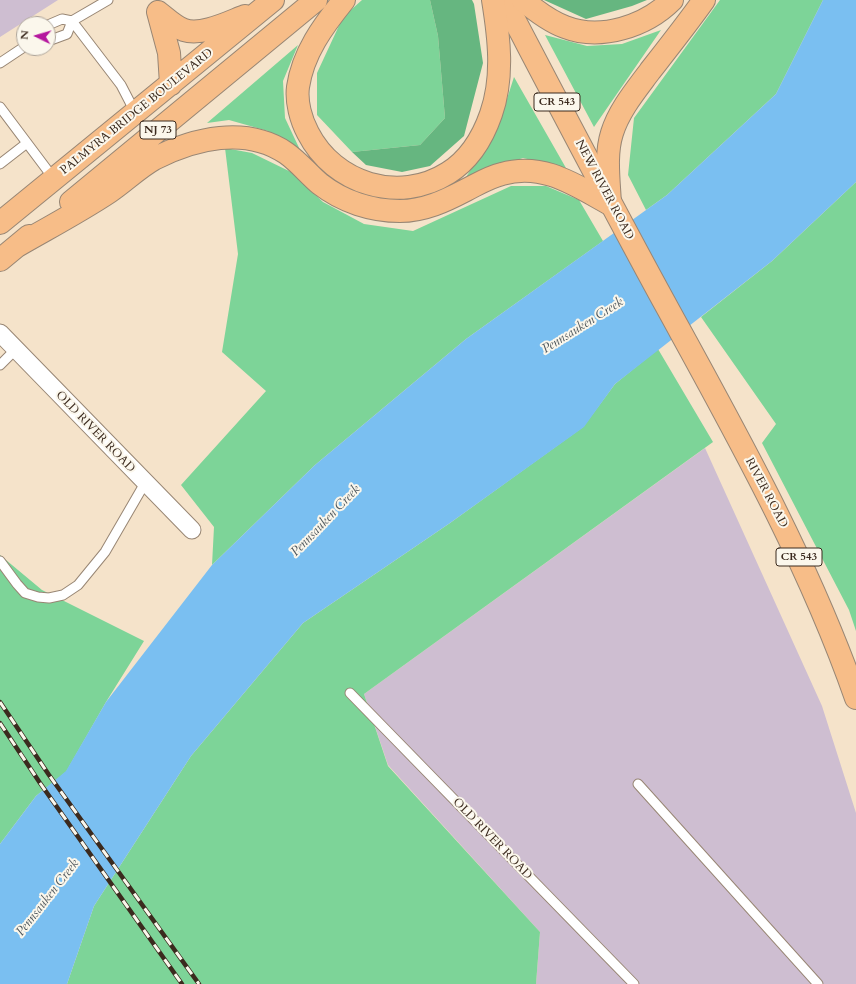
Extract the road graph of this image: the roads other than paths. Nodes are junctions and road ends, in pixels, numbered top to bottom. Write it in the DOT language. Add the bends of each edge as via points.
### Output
graph roads {
  1 [pos="108,0"];
  2 [pos="316,0"];
  3 [pos="344,0"];
  4 [pos="493,0"];
  5 [pos="504,0"];
  6 [pos="523,0"];
  7 [pos="672,0"];
  8 [pos="704,0"];
  9 [pos="266,6"];
  10 [pos="56,21"];
  11 [pos="72,21"];
  12 [pos="56,38"];
  13 [pos="16,53"];
  14 [pos="0,64"];
  15 [pos="171,84"];
  16 [pos="0,107"];
  17 [pos="135,113"];
  18 [pos="27,143"];
  19 [pos="0,164"];
  20 [pos="54,179"];
  21 [pos="610,204"];
  22 [pos="0,223"];
  23 [pos="17,246"];
  24 [pos="0,260"];
  25 [pos="0,333"];
  26 [pos="15,350"];
  27 [pos="0,365"];
  28 [pos="706,379"];
  29 [pos="145,483"];
  30 [pos="192,530"];
  31 [pos="0,561"];
  32 [pos="350,693"];
  33 [pos="856,698"];
  34 [pos="638,784"];
  35 [pos="634,984"];
  36 [pos="818,984"];
  1 -- 11 [label="lane"];
  2 -- 23 [label="main road, NJ 73"];
  3 -- 4 [label="main road" via="311,47 302,70 298,88 304,125 312,141 334,166 368,184 402,188 434,181 448,173 462,162 484,133 492,113 499,71"];
  5 -- 21 [label="main road, NEW RIVER ROAD / CR 543"];
  6 -- 7 [label="main road" via="565,27 592,32 624,28 641,22"];
  8 -- 21 [label="main road" via="632,95 617,120 610,147"];
  9 -- 15 [label="main road, PALMYRA BRIDGE BOULEVARD / NJ 73"];
  9 -- 15 [label="main road" via="198,32 184,30 158,12 169,53"];
  10 -- 11 [label="lane" via="62,19"];
  11 -- 12 [label="lane" via="67,34"];
  11 -- 17 [label="lane" via="121,85"];
  13 -- 14 [label="lane"];
  15 -- 17 [label="main road, PALMYRA BRIDGE BOULEVARD / NJ 73"];
  16 -- 18 [label="lane"];
  17 -- 20 [label="main road, PALMYRA BRIDGE BOULEVARD / NJ 73"];
  18 -- 19 [label="lane"];
  18 -- 20 [label="lane"];
  20 -- 22 [label="main road, PALMYRA BRIDGE BOULEVARD / NJ 73"];
  21 -- 23 [label="main road" via="556,176 535,170 524,170 490,178 428,207 402,211 377,209 330,192 277,148 254,139 230,137 202,140 154,160 109,192"];
  21 -- 28 [label="main road, NEW RIVER ROAD / CR 543"];
  23 -- 24 [label="main road, NJ 73"];
  25 -- 26 [label="street, OLD RIVER ROAD"];
  26 -- 27 [label="lane"];
  26 -- 29 [label="street, OLD RIVER ROAD"];
  28 -- 33 [label="main road, RIVER ROAD / CR 543" via="797,553 828,623"];
  29 -- 30 [label="street, OLD RIVER ROAD"];
  29 -- 31 [label="lane" via="105,552 78,585 63,595 49,598 25,593"];
  32 -- 35 [label="lane, OLD RIVER ROAD"];
  34 -- 36 [label="lane"];
}
